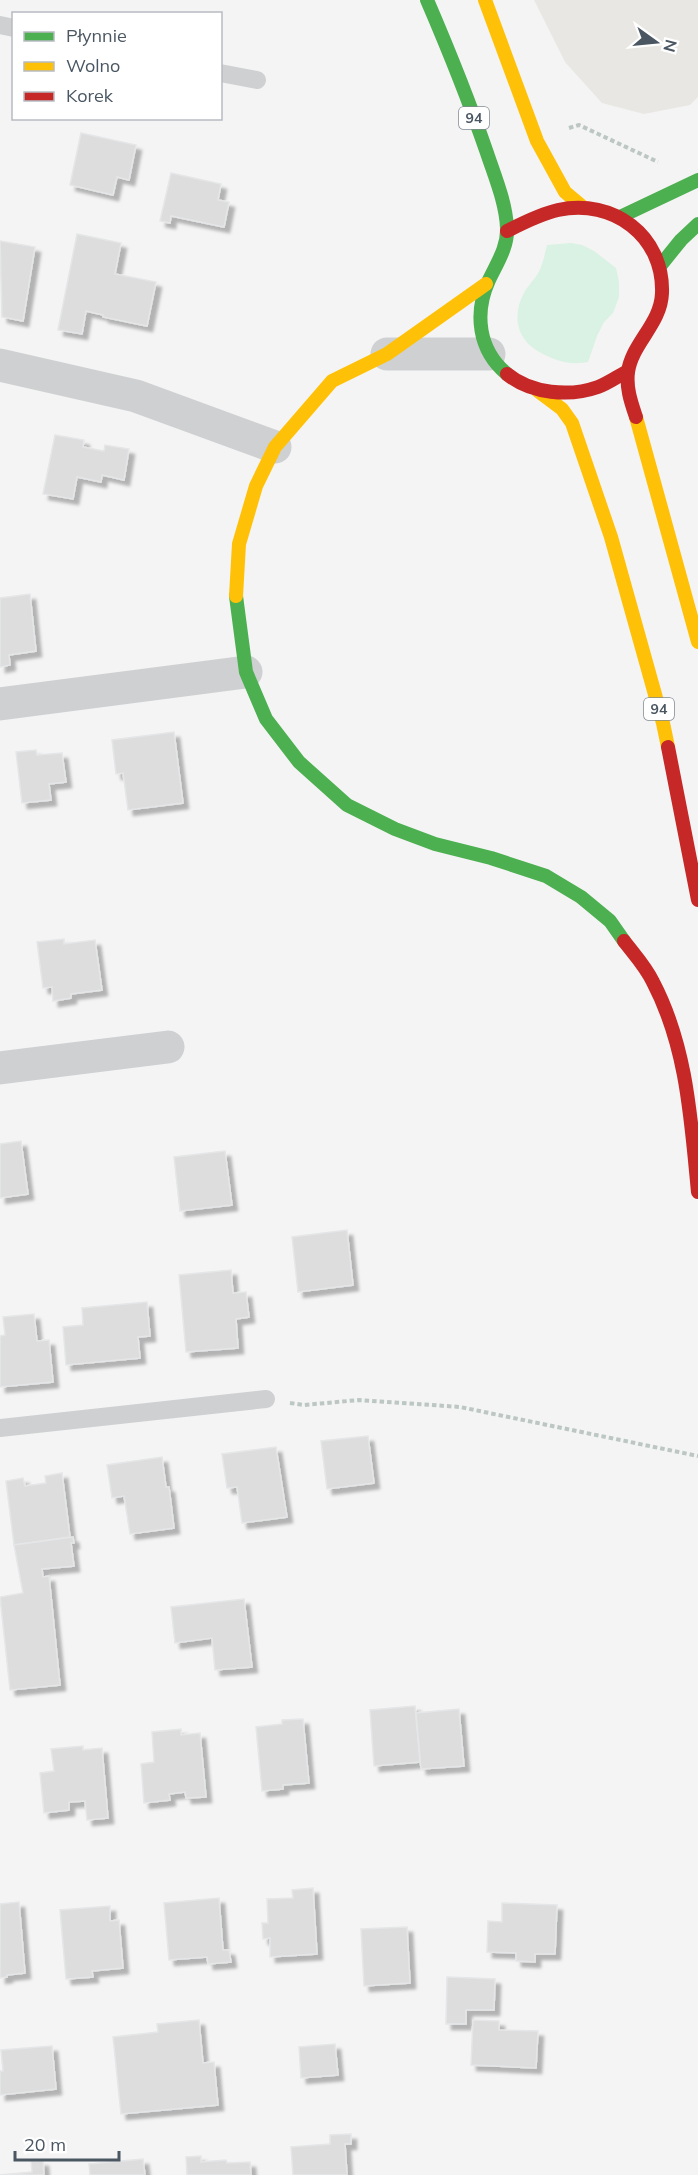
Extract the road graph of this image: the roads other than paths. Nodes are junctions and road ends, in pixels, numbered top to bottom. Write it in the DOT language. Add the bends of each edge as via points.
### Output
graph roads {
  1 [pos="427,0"];
  2 [pos="485,0"];
  3 [pos="222,73"];
  4 [pos="257,80"];
  5 [pos="698,180"];
  6 [pos="584,208"];
  7 [pos="620,217"];
  8 [pos="698,224"];
  9 [pos="507,231"];
  10 [pos="660,266"];
  11 [pos="486,284"];
  12 [pos="387,354"];
  13 [pos="489,354"];
  14 [pos="0,365"];
  15 [pos="628,371"];
  16 [pos="538,391"];
  17 [pos="275,447"];
  18 [pos="698,642"];
  19 [pos="246,672"];
  20 [pos="0,704"];
  21 [pos="698,900"];
  22 [pos="168,1047"];
  23 [pos="0,1068"];
  24 [pos="698,1192"];
  25 [pos="266,1400"];
  26 [pos="0,1428"];
  1 -- 9 [label="main road, 94" via="479,132"];
  2 -- 6 [label="main road" via="537,141 565,192"];
  3 -- 4 [label="lane"];
  5 -- 7 [label="main road"];
  6 -- 7 [label="main road"];
  6 -- 9 [label="main road" via="559,210"];
  7 -- 10 [label="main road" via="645,237"];
  8 -- 10 [label="main road"];
  9 -- 11 [label="main road, 94"];
  10 -- 15 [label="main road" via="659,312"];
  11 -- 12 [label="main road"];
  11 -- 13 [label="main road, 94" via="480,307 480,334"];
  12 -- 13 [label="street"];
  12 -- 17 [label="main road" via="332,381"];
  13 -- 16 [label="main road, 94" via="500,370"];
  14 -- 17 [label="street" via="136,396"];
  15 -- 16 [label="main road, 94" via="593,388"];
  15 -- 18 [label="main road" via="628,390"];
  16 -- 21 [label="main road, 94" via="562,409 572,423 611,537 663,723"];
  17 -- 19 [label="main road" via="256,486 239,544 236,601"];
  19 -- 20 [label="street"];
  19 -- 24 [label="main road" via="266,719 299,762 347,805 435,844 546,876 610,921 654,981 679,1047"];
  22 -- 23 [label="street"];
  25 -- 26 [label="lane"];
}
